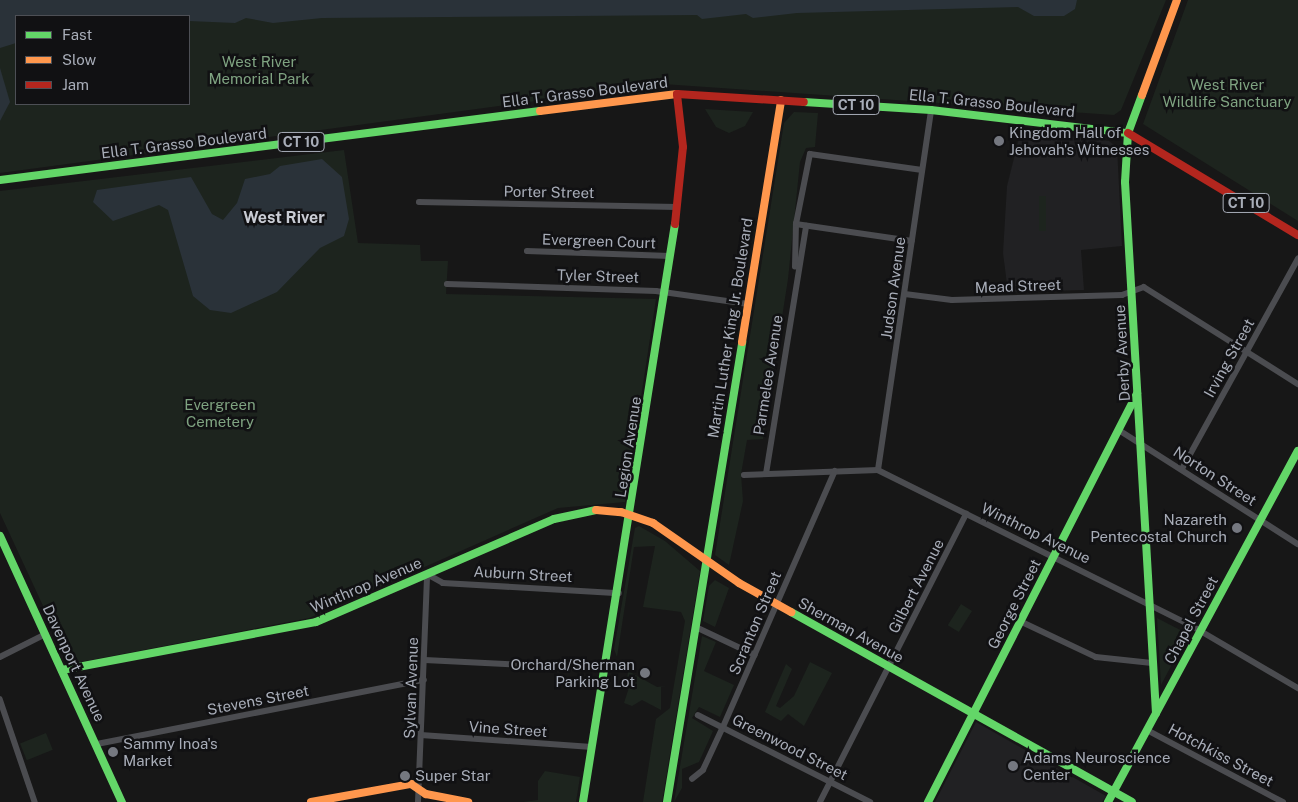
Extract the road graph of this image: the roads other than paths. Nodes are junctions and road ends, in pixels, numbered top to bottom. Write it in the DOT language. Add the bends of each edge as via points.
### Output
graph roads {
  1 [pos="1177,0"];
  2 [pos="677,94"];
  3 [pos="781,100"];
  4 [pos="931,110"];
  5 [pos="1128,133"];
  6 [pos="922,170"];
  7 [pos="0,180"];
  8 [pos="419,202"];
  9 [pos="677,207"];
  10 [pos="796,224"];
  11 [pos="806,226"];
  12 [pos="1298,235"];
  13 [pos="912,241"];
  14 [pos="526,251"];
  15 [pos="670,256"];
  16 [pos="1298,259"];
  17 [pos="796,279"];
  18 [pos="447,284"];
  19 [pos="1132,291"];
  20 [pos="665,292"];
  21 [pos="905,294"];
  22 [pos="748,304"];
  23 [pos="1247,352"];
  24 [pos="1298,384"];
  25 [pos="1138,391"];
  26 [pos="1119,430"];
  27 [pos="1141,444"];
  28 [pos="1298,451"];
  29 [pos="1182,469"];
  30 [pos="878,470"];
  31 [pos="834,471"];
  32 [pos="766,474"];
  33 [pos="744,475"];
  34 [pos="966,514"];
  35 [pos="632,515"];
  36 [pos="554,519"];
  37 [pos="1260,520"];
  38 [pos="0,536"];
  39 [pos="1298,544"];
  40 [pos="1053,557"];
  41 [pos="706,562"];
  42 [pos="427,574"];
  43 [pos="619,593"];
  44 [pos="776,604"];
  45 [pos="1148,604"];
  46 [pos="1020,621"];
  47 [pos="696,627"];
  48 [pos="1201,632"];
  49 [pos="46,634"];
  50 [pos="755,655"];
  51 [pos="0,657"];
  52 [pos="424,660"];
  53 [pos="1152,663"];
  54 [pos="889,667"];
  55 [pos="606,669"];
  56 [pos="62,670"];
  57 [pos="424,680"];
  58 [pos="1298,688"];
  59 [pos="0,700"];
  60 [pos="1156,713"];
  61 [pos="698,715"];
  62 [pos="974,715"];
  63 [pos="723,727"];
  64 [pos="1147,730"];
  65 [pos="422,736"];
  66 [pos="97,744"];
  67 [pos="592,747"];
  68 [pos="692,779"];
  69 [pos="830,782"];
  70 [pos="419,790"];
  71 [pos="1114,792"];
  72 [pos="35,802"];
  73 [pos="122,802"];
  74 [pos="311,802"];
  75 [pos="418,802"];
  76 [pos="468,802"];
  77 [pos="582,802"];
  78 [pos="667,802"];
  79 [pos="820,802"];
  80 [pos="870,802"];
  81 [pos="928,802"];
  82 [pos="1108,802"];
  83 [pos="1132,802"];
  84 [pos="1283,802"];
  1 -- 5 [label="main road, Derby Avenue"];
  2 -- 3 [label="main road, Ella T. Grasso Boulevard / CT 10"];
  2 -- 7 [label="main road, Ella T. Grasso Boulevard / CT 10"];
  2 -- 9 [label="main road, Legion Avenue" via="683,147"];
  3 -- 4 [label="main road, Ella T. Grasso Boulevard / CT 10"];
  3 -- 22 [label="main road, Martin Luther King Jr. Boulevard"];
  4 -- 5 [label="main road, Ella T. Grasso Boulevard / CT 10"];
  4 -- 6 [label="street, Judson Avenue"];
  5 -- 12 [label="main road, Ella T. Grasso Boulevard / CT 10"];
  5 -- 19 [label="main road, Derby Avenue" via="1125,182"];
  6 -- 10 [label="street, Parmelee Avenue" via="810,154"];
  6 -- 13 [label="street, Judson Avenue"];
  8 -- 9 [label="street, Porter Street"];
  9 -- 15 [label="main road, Legion Avenue"];
  10 -- 11 [label="street"];
  10 -- 17 [label="street, Parmelee Avenue"];
  11 -- 13 [label="street"];
  11 -- 17 [label="street, Parmelee Avenue"];
  13 -- 21 [label="street, Judson Avenue"];
  14 -- 15 [label="street, Evergreen Court"];
  15 -- 20 [label="main road, Legion Avenue"];
  16 -- 23 [label="street, Irving Street"];
  17 -- 32 [label="street, Parmelee Avenue"];
  18 -- 20 [label="street, Tyler Street"];
  19 -- 21 [label="street, Mead Street" via="952,300"];
  19 -- 23 [label="street, Mead Street" via="1144,286"];
  19 -- 25 [label="main road, Derby Avenue"];
  20 -- 22 [label="street, Tyler Street"];
  20 -- 35 [label="main road, Legion Avenue"];
  21 -- 30 [label="street, Judson Avenue"];
  22 -- 41 [label="main road, Martin Luther King Jr. Boulevard"];
  23 -- 24 [label="street"];
  23 -- 29 [label="street, Irving Street"];
  25 -- 26 [label="main road, George Street"];
  25 -- 27 [label="main road, Derby Avenue"];
  26 -- 27 [label="street, Norton Street"];
  26 -- 40 [label="main road, George Street"];
  27 -- 29 [label="street, Norton Street"];
  27 -- 45 [label="main road, Derby Avenue"];
  28 -- 37 [label="main road, Chapel Street"];
  29 -- 37 [label="street, Norton Street"];
  30 -- 31 [label="street, Winthrop Avenue"];
  30 -- 34 [label="street, Winthrop Avenue"];
  31 -- 32 [label="street, Winthrop Avenue"];
  31 -- 44 [label="street, Scranton Street"];
  32 -- 33 [label="street, Winthrop Avenue"];
  34 -- 40 [label="street, Winthrop Avenue"];
  34 -- 54 [label="street, Gilbert Avenue"];
  35 -- 36 [label="main road, Sherman Avenue" via="596,510"];
  35 -- 41 [label="main road, Sherman Avenue" via="653,523"];
  35 -- 43 [label="main road, Legion Avenue"];
  36 -- 42 [label="main road, Winthrop Avenue"];
  37 -- 39 [label="street, Norton Street"];
  37 -- 48 [label="main road, Chapel Street"];
  38 -- 49 [label="main road, Davenport Avenue"];
  40 -- 45 [label="street, Winthrop Avenue"];
  40 -- 46 [label="main road, George Street"];
  41 -- 44 [label="main road, Sherman Avenue"];
  41 -- 47 [label="main road, Martin Luther King Jr. Boulevard"];
  42 -- 43 [label="street, Auburn Street" via="444,582"];
  42 -- 52 [label="street, Sylvan Avenue"];
  42 -- 56 [label="main road, Winthrop Avenue" via="316,622"];
  43 -- 55 [label="main road, Legion Avenue"];
  44 -- 50 [label="street, Scranton Street"];
  44 -- 54 [label="main road, Sherman Avenue"];
  45 -- 48 [label="street, Winthrop Avenue"];
  45 -- 53 [label="main road, Derby Avenue"];
  46 -- 53 [label="street" via="1096,657"];
  46 -- 62 [label="main road, George Street"];
  47 -- 50 [label="street"];
  47 -- 78 [label="main road, Martin Luther King Jr. Boulevard"];
  48 -- 58 [label="street, Winthrop Avenue"];
  48 -- 60 [label="main road, Chapel Street"];
  49 -- 51 [label="street"];
  49 -- 56 [label="main road, Davenport Avenue"];
  50 -- 63 [label="street, Scranton Street"];
  52 -- 55 [label="street"];
  52 -- 57 [label="street, Sylvan Avenue"];
  53 -- 60 [label="main road, Derby Avenue"];
  54 -- 62 [label="main road, Sherman Avenue"];
  54 -- 69 [label="street, Gilbert Avenue"];
  55 -- 67 [label="main road, Legion Avenue"];
  56 -- 66 [label="main road, Davenport Avenue"];
  57 -- 65 [label="street, Sylvan Avenue"];
  57 -- 66 [label="street, Stevens Street"];
  59 -- 72 [label="street"];
  60 -- 64 [label="main road, Chapel Street"];
  61 -- 63 [label="street, Greenwood Street"];
  62 -- 71 [label="main road, Sherman Avenue"];
  62 -- 81 [label="main road, George Street"];
  63 -- 68 [label="street, Scranton Street" via="703,770"];
  63 -- 69 [label="street, Greenwood Street"];
  64 -- 71 [label="main road, Chapel Street"];
  64 -- 84 [label="street, Hotchkiss Street"];
  65 -- 67 [label="street, Vine Street"];
  65 -- 70 [label="street, Sylvan Avenue"];
  66 -- 73 [label="main road, Davenport Avenue"];
  67 -- 77 [label="main road, Legion Avenue"];
  69 -- 79 [label="street, Gilbert Avenue"];
  69 -- 80 [label="street, Greenwood Street"];
  70 -- 74 [label="main road" via="412,784"];
  70 -- 75 [label="street, Sylvan Avenue"];
  70 -- 76 [label="main road"];
  71 -- 82 [label="main road, Chapel Street"];
  71 -- 83 [label="main road, Sherman Avenue"];
}
